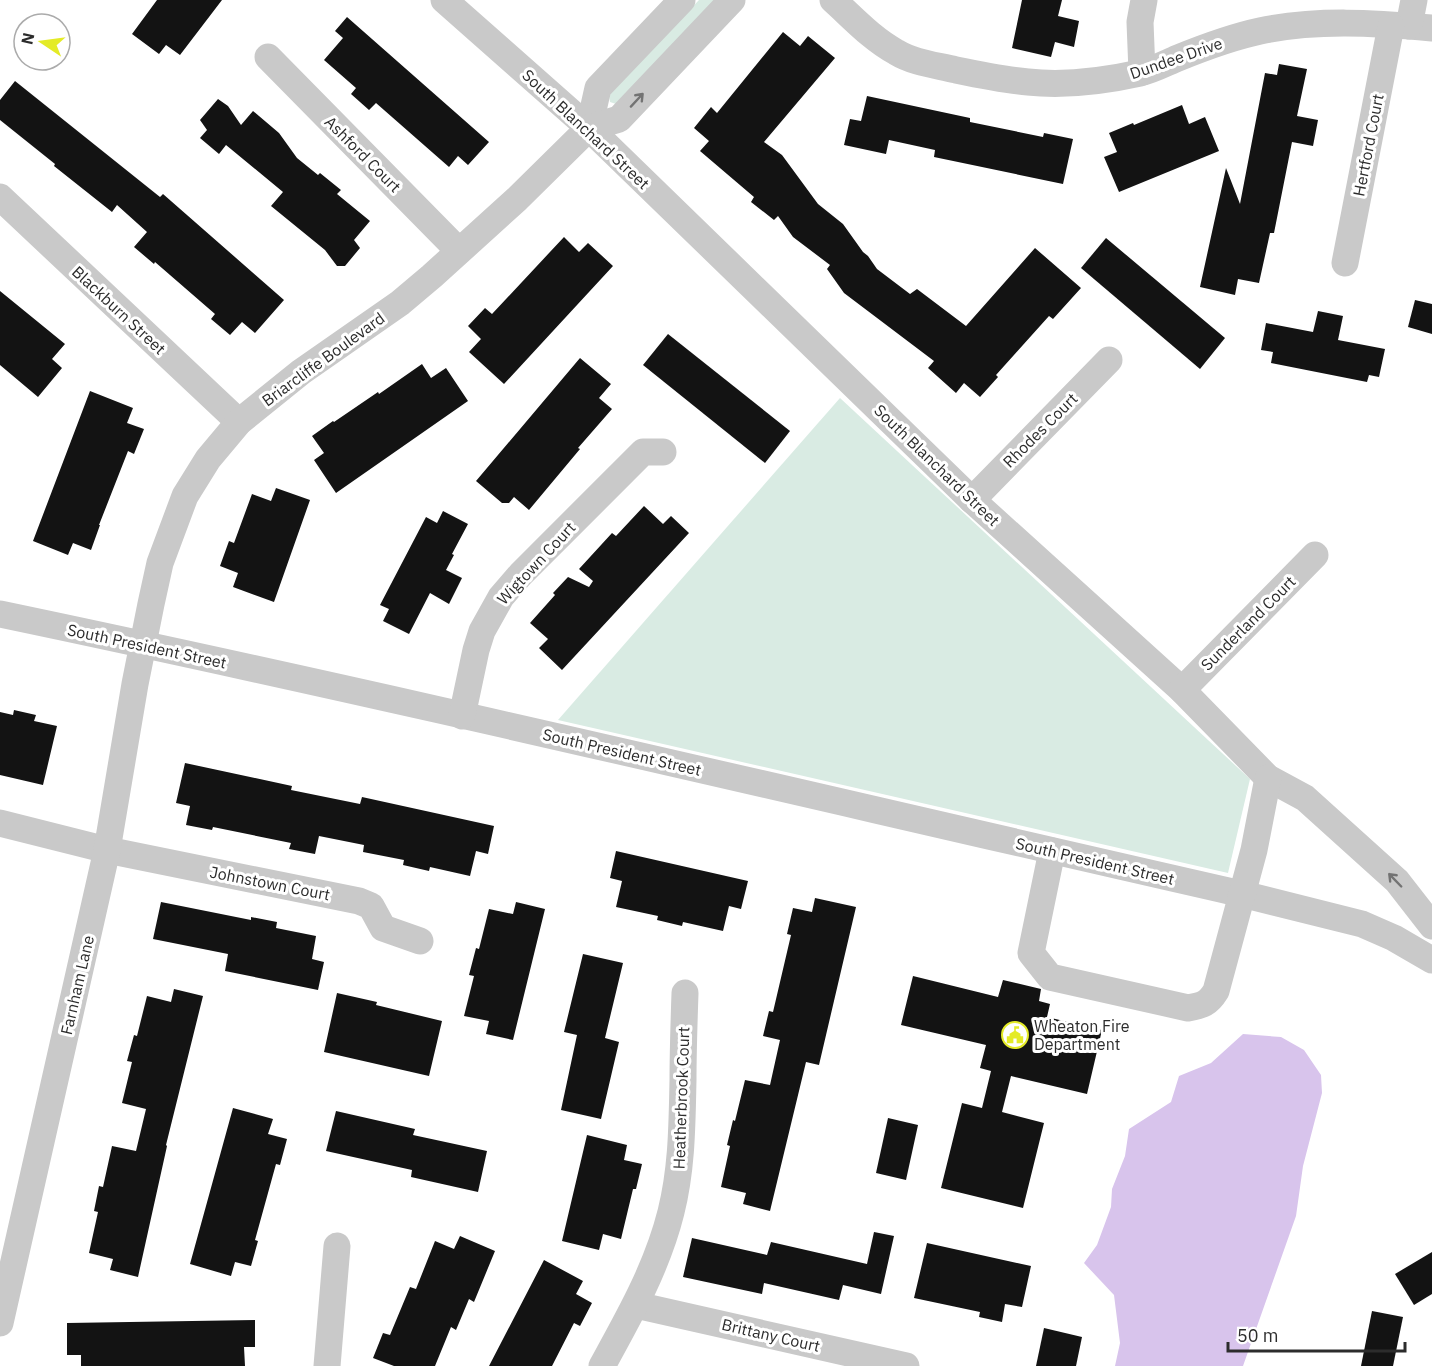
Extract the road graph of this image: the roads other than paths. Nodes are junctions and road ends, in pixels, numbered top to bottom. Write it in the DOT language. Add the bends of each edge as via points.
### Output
graph roads {
  1 [pos="444,0"];
  2 [pos="682,0"];
  3 [pos="732,0"];
  4 [pos="833,0"];
  5 [pos="1144,0"];
  6 [pos="1414,0"];
  7 [pos="1410,27"];
  8 [pos="268,57"];
  9 [pos="1142,72"];
  10 [pos="589,128"];
  11 [pos="0,197"];
  12 [pos="459,251"];
  13 [pos="1345,263"];
  14 [pos="1109,360"];
  15 [pos="239,422"];
  16 [pos="663,452"];
  17 [pos="972,500"];
  18 [pos="1315,555"];
  19 [pos="0,614"];
  20 [pos="142,644"];
  21 [pos="1182,690"];
  22 [pos="462,716"];
  23 [pos="1268,778"];
  24 [pos="0,823"];
  25 [pos="107,850"];
  26 [pos="1052,851"];
  27 [pos="1242,894"];
  28 [pos="1432,926"];
  29 [pos="420,941"];
  30 [pos="1432,960"];
  31 [pos="685,993"];
  32 [pos="337,1246"];
  33 [pos="636,1305"];
  34 [pos="0,1323"];
  35 [pos="327,1366"];
  36 [pos="602,1366"];
  37 [pos="906,1366"];
  1 -- 10 [label="street, South Blanchard Street"];
  2 -- 10 [label="street" via="598,88"];
  10 -- 3 [label="street, Briarcliffe Boulevard, one-way" via="619,119"];
  4 -- 9 [label="street, Dundee Drive" via="879,41 917,62 1029,83 1091,82"];
  5 -- 9 [label="street" via="1140,22"];
  6 -- 7 [label="street, Hertford Court"];
  7 -- 9 [label="street, Dundee Drive" via="1322,23 1260,31"];
  7 -- 13 [label="street, Hertford Court"];
  8 -- 12 [label="street, Ashford Court"];
  10 -- 12 [label="street, Briarcliffe Boulevard"];
  10 -- 17 [label="street, South Blanchard Street"];
  11 -- 15 [label="street, Blackburn Street"];
  12 -- 15 [label="street, Briarcliffe Boulevard" via="400,303 301,372"];
  14 -- 17 [label="street, Rhodes Court"];
  15 -- 20 [label="street, Briarcliffe Boulevard" via="184,496 160,563"];
  16 -- 22 [label="street, Wigtown Court" via="643,452 501,597 482,631"];
  17 -- 21 [label="street, South Blanchard Street"];
  18 -- 21 [label="street, Sunderland Court"];
  19 -- 20 [label="street, South President Street"];
  20 -- 22 [label="street, South President Street"];
  20 -- 25 [label="street, Farnham Lane"];
  21 -- 23 [label="street, South Blanchard Street"];
  22 -- 26 [label="street, South President Street"];
  23 -- 27 [label="street"];
  28 -- 23 [label="street, South Blanchard Street, one-way" via="1397,881 1305,798"];
  24 -- 25 [label="street, Johnstown Court"];
  25 -- 29 [label="street, Johnstown Court" via="359,901 370,906 383,928"];
  25 -- 34 [label="street, Farnham Lane"];
  26 -- 27 [label="street, South President Street"];
  26 -- 27 [label="street" via="1031,953 1050,977 1188,1008 1204,1005 1216,991"];
  27 -- 30 [label="street, South President Street" via="1362,924"];
  31 -- 33 [label="street, Heatherbrook Court" via="678,1180 664,1237"];
  32 -- 35 [label="street"];
  33 -- 36 [label="street, Heatherbrook Court"];
  33 -- 37 [label="street, Brittany Court"];
}
